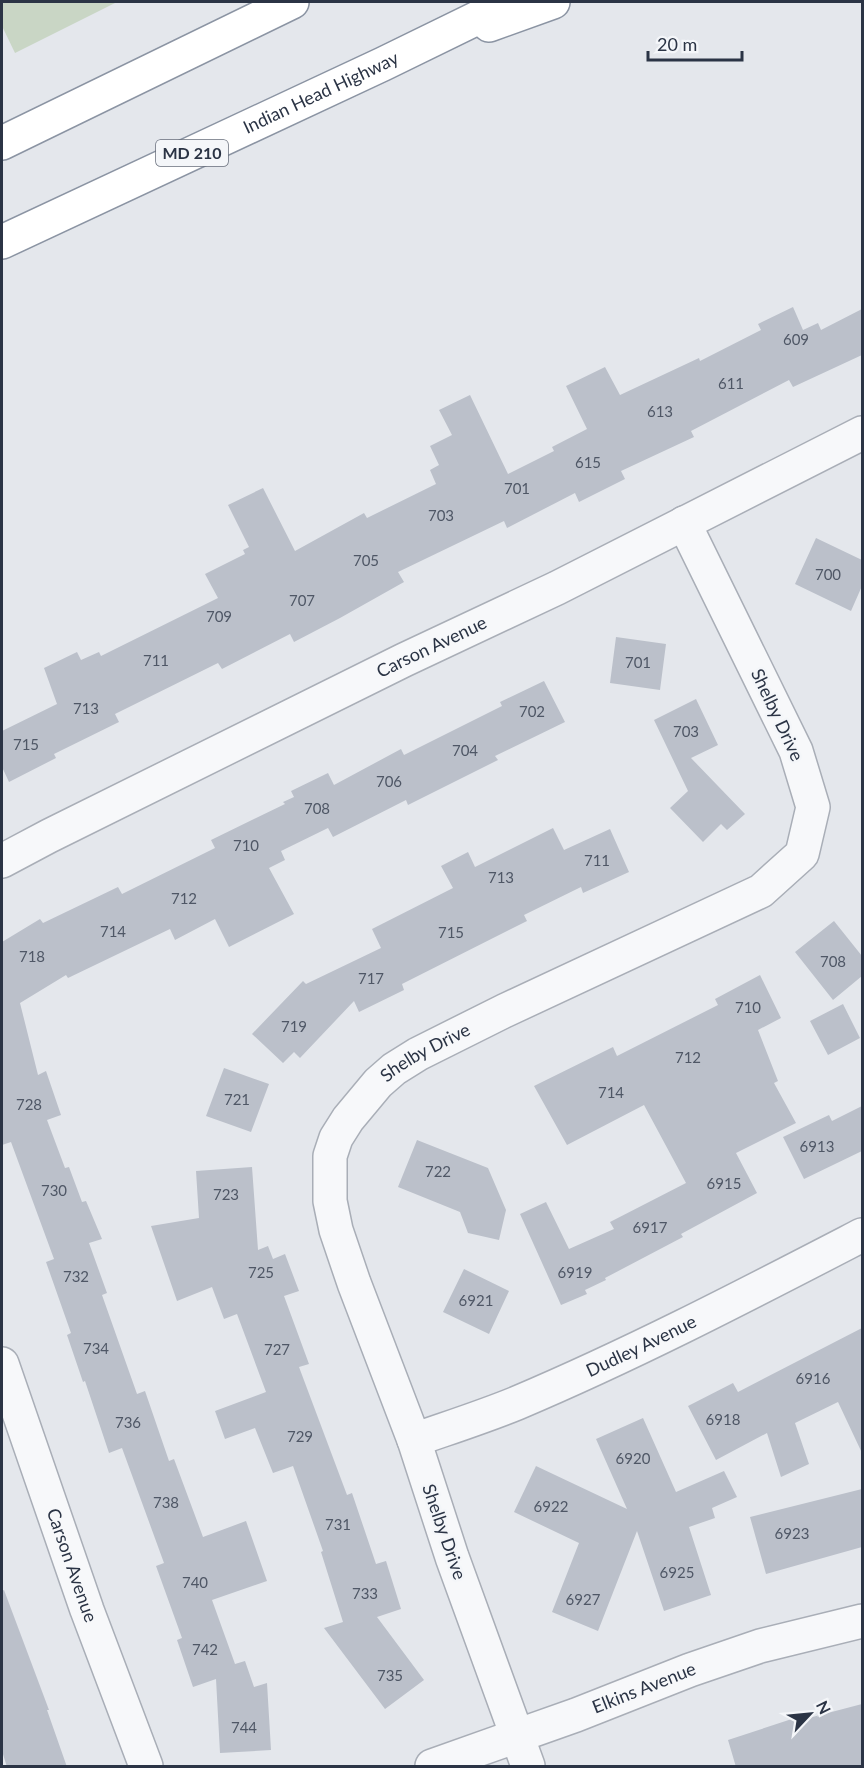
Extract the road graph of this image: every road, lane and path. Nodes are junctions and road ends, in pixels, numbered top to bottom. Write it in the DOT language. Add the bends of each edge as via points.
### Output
graph roads {
  1 [pos="292,2"];
  2 [pos="510,2"];
  3 [pos="553,2"];
  4 [pos="384,64"];
  5 [pos="2,143"];
  6 [pos="2,242"];
  7 [pos="862,433"];
  8 [pos="684,523"];
  9 [pos="2,861"];
  10 [pos="862,1235"];
  11 [pos="2,1364"];
  12 [pos="414,1440"];
  13 [pos="862,1622"];
  14 [pos="518,1736"];
  15 [pos="146,1767"];
  16 [pos="432,1767"];
  17 [pos="528,1767"];
  1 -- 5 [label="highway"];
  2 -- 4 [label="highway, Indian Head Highway / MD 210"];
  3 -- 4 [label="highway"];
  4 -- 6 [label="highway, Indian Head Highway / MD 210"];
  7 -- 8 [label="street, Carson Avenue"];
  8 -- 9 [label="street, Carson Avenue"];
  8 -- 12 [label="street, Shelby Drive" via="796,751 813,807 802,854 761,891 418,1054 378,1083 348,1119 330,1156 330,1201 354,1283"];
  10 -- 12 [label="street, Dudley Avenue" via="596,1368"];
  11 -- 15 [label="street, Carson Avenue"];
  12 -- 14 [label="street, Shelby Drive"];
  13 -- 14 [label="street, Elkins Avenue" via="760,1646"];
  14 -- 16 [label="street, Elkins Avenue"];
  14 -- 17 [label="street, Shelby Drive"];
}
